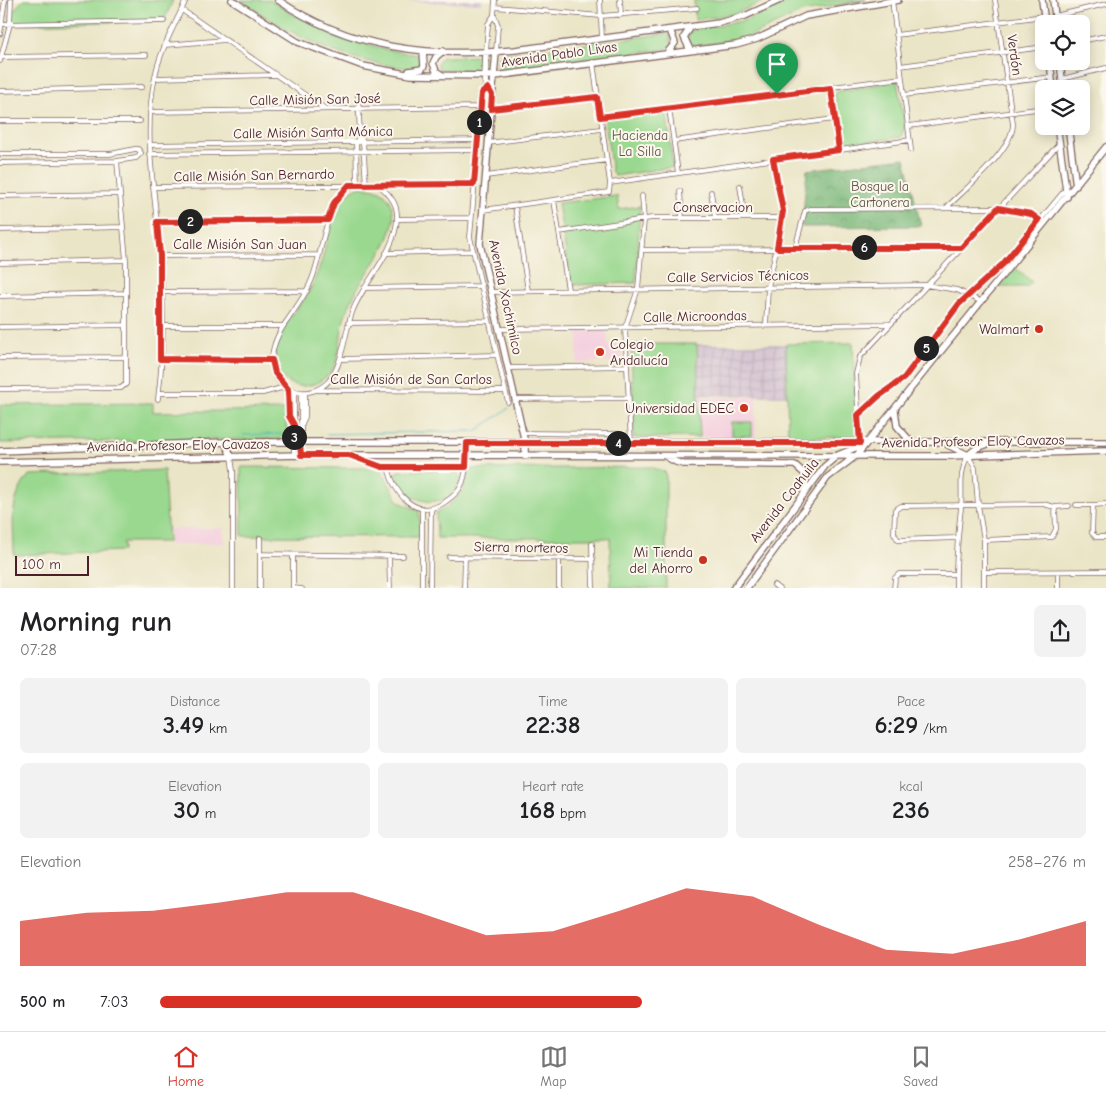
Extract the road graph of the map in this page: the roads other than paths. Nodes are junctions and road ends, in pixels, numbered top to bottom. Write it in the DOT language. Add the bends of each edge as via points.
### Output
graph roads {
  1 [pos="6,0"];
  2 [pos="11,0"];
  3 [pos="186,0"];
  4 [pos="232,0"];
  5 [pos="278,0"];
  6 [pos="495,0"];
  7 [pos="600,0"];
  8 [pos="620,0"];
  9 [pos="780,0"];
  10 [pos="894,0"];
  11 [pos="995,0"];
  12 [pos="1042,0"];
  13 [pos="1053,0"];
  14 [pos="1106,4"];
  15 [pos="495,7"];
  16 [pos="697,8"];
  17 [pos="182,10"];
  18 [pos="494,15"];
  19 [pos="621,15"];
  20 [pos="1044,15"];
  21 [pos="1055,15"];
  22 [pos="1059,15"];
  23 [pos="600,16"];
  24 [pos="1035,17"];
  25 [pos="164,21"];
  26 [pos="999,22"];
  27 [pos="1,24"];
  28 [pos="10,24"];
  29 [pos="691,27"];
  30 [pos="670,30"];
  31 [pos="0,34"];
  32 [pos="896,35"];
  33 [pos="1106,36"];
  34 [pos="602,38"];
  35 [pos="1090,39"];
  36 [pos="225,40"];
  37 [pos="165,45"];
  38 [pos="1035,48"];
  39 [pos="690,50"];
  40 [pos="423,51"];
  41 [pos="444,52"];
  42 [pos="486,52"];
  43 [pos="496,52"];
  44 [pos="1003,52"];
  45 [pos="667,53"];
  46 [pos="146,55"];
  47 [pos="0,59"];
  48 [pos="593,62"];
  49 [pos="900,66"];
  50 [pos="1106,68"];
  51 [pos="1051,70"];
  52 [pos="1061,70"];
  53 [pos="387,71"];
  54 [pos="274,75"];
  55 [pos="443,76"];
  56 [pos="485,76"];
  57 [pos="495,76"];
  58 [pos="1052,77"];
  59 [pos="154,78"];
  60 [pos="902,78"];
  61 [pos="1062,78"];
  62 [pos="1052,80"];
  63 [pos="1008,82"];
  64 [pos="142,87"];
  65 [pos="490,88"];
  66 [pos="831,88"];
  67 [pos="0,91"];
  68 [pos="358,94"];
  69 [pos="904,95"];
  70 [pos="597,97"];
  71 [pos="480,108"];
  72 [pos="669,108"];
  73 [pos="325,109"];
  74 [pos="491,109"];
  75 [pos="1035,109"];
  76 [pos="359,110"];
  77 [pos="150,112"];
  78 [pos="1011,113"];
  79 [pos="600,117"];
  80 [pos="834,120"];
  81 [pos="0,121"];
  82 [pos="140,121"];
  83 [pos="909,126"];
  84 [pos="601,129"];
  85 [pos="360,134"];
  86 [pos="1059,135"];
  87 [pos="1069,135"];
  88 [pos="478,140"];
  89 [pos="674,140"];
  90 [pos="910,140"];
  91 [pos="363,142"];
  92 [pos="356,143"];
  93 [pos="488,143"];
  94 [pos="1060,143"];
  95 [pos="255,144"];
  96 [pos="149,145"];
  97 [pos="1106,147"];
  98 [pos="477,150"];
  99 [pos="839,150"];
  100 [pos="911,150"];
  101 [pos="356,151"];
  102 [pos="364,151"];
  103 [pos="255,153"];
  104 [pos="0,154"];
  105 [pos="150,154"];
  106 [pos="773,159"];
  107 [pos="607,160"];
  108 [pos="117,161"];
  109 [pos="0,163"];
  110 [pos="678,173"];
  111 [pos="486,176"];
  112 [pos="610,183"];
  113 [pos="474,184"];
  114 [pos="349,185"];
  115 [pos="357,185"];
  116 [pos="366,185"];
  117 [pos="380,186"];
  118 [pos="740,186"];
  119 [pos="1076,186"];
  120 [pos="154,188"];
  121 [pos="1066,190"];
  122 [pos="680,191"];
  123 [pos="711,192"];
  124 [pos="119,194"];
  125 [pos="0,196"];
  126 [pos="642,196"];
  127 [pos="1067,197"];
  128 [pos="554,200"];
  129 [pos="515,206"];
  130 [pos="946,208"];
  131 [pos="998,208"];
  132 [pos="483,210"];
  133 [pos="398,218"];
  134 [pos="471,218"];
  135 [pos="682,218"];
  136 [pos="714,218"];
  137 [pos="745,218"];
  138 [pos="783,218"];
  139 [pos="328,220"];
  140 [pos="644,220"];
  141 [pos="1039,220"];
  142 [pos="157,222"];
  143 [pos="123,227"];
  144 [pos="0,230"];
  145 [pos="559,232"];
  146 [pos="777,248"];
  147 [pos="795,248"];
  148 [pos="961,248"];
  149 [pos="642,250"];
  150 [pos="473,251"];
  151 [pos="386,252"];
  152 [pos="319,255"];
  153 [pos="160,256"];
  154 [pos="126,260"];
  155 [pos="0,263"];
  156 [pos="926,285"];
  157 [pos="482,286"];
  158 [pos="768,287"];
  159 [pos="364,288"];
  160 [pos="638,289"];
  161 [pos="568,290"];
  162 [pos="307,291"];
  163 [pos="528,291"];
  164 [pos="161,292"];
  165 [pos="490,292"];
  166 [pos="126,293"];
  167 [pos="969,295"];
  168 [pos="0,296"];
  169 [pos="982,302"];
  170 [pos="489,321"];
  171 [pos="348,323"];
  172 [pos="890,324"];
  173 [pos="126,325"];
  174 [pos="766,325"];
  175 [pos="162,326"];
  176 [pos="283,326"];
  177 [pos="0,327"];
  178 [pos="625,328"];
  179 [pos="500,329"];
  180 [pos="496,355"];
  181 [pos="126,357"];
  182 [pos="0,358"];
  183 [pos="341,358"];
  184 [pos="160,359"];
  185 [pos="272,360"];
  186 [pos="627,366"];
  187 [pos="508,368"];
  188 [pos="287,388"];
  189 [pos="0,389"];
  190 [pos="316,390"];
  191 [pos="505,390"];
  192 [pos="294,392"];
  193 [pos="303,392"];
  194 [pos="159,393"];
  195 [pos="515,398"];
  196 [pos="628,398"];
  197 [pos="158,399"];
  198 [pos="508,402"];
  199 [pos="895,410"];
  200 [pos="858,415"];
  201 [pos="294,425"];
  202 [pos="523,433"];
  203 [pos="619,434"];
  204 [pos="225,442"];
  205 [pos="525,442"];
  206 [pos="911,442"];
  207 [pos="1106,442"];
  208 [pos="297,443"];
  209 [pos="467,443"];
  210 [pos="474,443"];
  211 [pos="630,443"];
  212 [pos="860,443"];
  213 [pos="867,443"];
  214 [pos="940,443"];
  215 [pos="996,443"];
  216 [pos="0,450"];
  217 [pos="24,450"];
  218 [pos="1106,451"];
  219 [pos="294,455"];
  220 [pos="301,455"];
  221 [pos="349,455"];
  222 [pos="791,455"];
  223 [pos="838,455"];
  224 [pos="857,455"];
  225 [pos="968,455"];
  226 [pos="231,456"];
  227 [pos="239,456"];
  228 [pos="467,456"];
  229 [pos="474,456"];
  230 [pos="526,456"];
  231 [pos="665,456"];
  232 [pos="24,461"];
  233 [pos="830,461"];
  234 [pos="0,462"];
  235 [pos="767,464"];
  236 [pos="233,466"];
  237 [pos="388,467"];
  238 [pos="466,467"];
  239 [pos="840,467"];
  240 [pos="802,496"];
  241 [pos="809,504"];
  242 [pos="1106,504"];
  243 [pos="978,505"];
  244 [pos="1076,505"];
  245 [pos="1093,505"];
  246 [pos="961,506"];
  247 [pos="1070,506"];
  248 [pos="1054,507"];
  249 [pos="422,508"];
  250 [pos="431,508"];
  251 [pos="1106,537"];
  252 [pos="260,538"];
  253 [pos="956,538"];
  254 [pos="984,540"];
  255 [pos="592,544"];
  256 [pos="260,554"];
  257 [pos="293,555"];
  258 [pos="389,556"];
  259 [pos="403,556"];
  260 [pos="449,557"];
  261 [pos="464,558"];
  262 [pos="559,559"];
  263 [pos="593,559"];
  264 [pos="1106,571"];
  265 [pos="984,572"];
  266 [pos="1058,572"];
  267 [pos="956,574"];
  268 [pos="774,585"];
  269 [pos="232,588"];
  270 [pos="260,588"];
  271 [pos="293,588"];
  272 [pos="302,588"];
  273 [pos="390,588"];
  274 [pos="422,588"];
  275 [pos="430,588"];
  276 [pos="464,588"];
  277 [pos="559,588"];
  278 [pos="593,588"];
  279 [pos="733,588"];
  280 [pos="746,588"];
  281 [pos="779,588"];
  282 [pos="894,588"];
  283 [pos="956,588"];
  284 [pos="984,588"];
  285 [pos="1058,588"];
  1 -- 27 [label="street"];
  2 -- 28 [label="street"];
  3 -- 17 [label="street"];
  4 -- 53 [label="main road, Avenida Pablo Livas" via="298,42 334,57"];
  5 -- 40 [label="main road, Avenida Pablo Livas" via="317,23 344,34 394,48"];
  6 -- 15 [label="street, Avenida Xochimilco"];
  7 -- 23 [label="street"];
  8 -- 19 [label="street"];
  9 -- 29 [label="main road, Avenida Pablo Livas" via="735,19"];
  10 -- 32 [label="street"];
  10 -- 39 [label="main road, Avenida Pablo Livas" via="814,14 751,41"];
  11 -- 26 [label="street, Verdón"];
  12 -- 20 [label="main road"];
  13 -- 21 [label="main road"];
  14 -- 22 [label="street"];
  15 -- 18 [label="street, Avenida Xochimilco"];
  15 -- 23 [label="street"];
  16 -- 19 [label="street"];
  17 -- 36 [label="street"];
  17 -- 37 [label="street"];
  18 -- 42 [label="street, Avenida Xochimilco" via="488,24"];
  18 -- 43 [label="street, Avenida Xochimilco" via="498,25"];
  19 -- 23 [label="street"];
  23 -- 34 [label="street"];
  24 -- 26 [label="street"];
  25 -- 28 [label="street"];
  26 -- 32 [label="street"];
  26 -- 44 [label="street, Verdón"];
  27 -- 28 [label="street"];
  27 -- 31 [label="street"];
  28 -- 47 [label="street"];
  29 -- 30 [label="main road, Avenida Pablo Livas"];
  29 -- 39 [label="main road" via="684,37"];
  30 -- 34 [label="main road, Avenida Pablo Livas"];
  30 -- 45 [label="main road" via="675,43"];
  32 -- 49 [label="street"];
  33 -- 35 [label="street"];
  34 -- 43 [label="main road, Avenida Pablo Livas"];
  36 -- 37 [label="street"];
  36 -- 54 [label="street"];
  37 -- 59 [label="street"];
  38 -- 44 [label="street"];
  39 -- 45 [label="main road, Avenida Pablo Livas"];
  40 -- 41 [label="main road, Avenida Pablo Livas"];
  40 -- 53 [label="main road" via="425,63 422,69 415,72"];
  41 -- 42 [label="main road, Avenida Pablo Livas"];
  41 -- 55 [label="main road" via="433,63"];
  42 -- 43 [label="main road, Avenida Pablo Livas"];
  42 -- 56 [label="main road, Avenida Xochimilco"];
  43 -- 57 [label="main road, Avenida Xochimilco"];
  44 -- 49 [label="street"];
  44 -- 63 [label="street, Verdón"];
  45 -- 48 [label="main road, Avenida Pablo Livas"];
  46 -- 47 [label="street"];
  48 -- 57 [label="main road, Avenida Pablo Livas"];
  48 -- 70 [label="street"];
  49 -- 60 [label="street"];
  50 -- 61 [label="street"];
  51 -- 58 [label="main road"];
  52 -- 61 [label="main road"];
  53 -- 55 [label="main road, Avenida Pablo Livas"];
  54 -- 59 [label="street"];
  54 -- 73 [label="street"];
  55 -- 56 [label="main road, Avenida Pablo Livas"];
  56 -- 57 [label="main road, Avenida Pablo Livas"];
  56 -- 65 [label="main road, Avenida Xochimilco"];
  57 -- 65 [label="main road, Avenida Xochimilco"];
  58 -- 62 [label="main road"];
  58 -- 63 [label="street"];
  59 -- 77 [label="street"];
  60 -- 66 [label="street"];
  60 -- 69 [label="street"];
  63 -- 69 [label="street"];
  63 -- 78 [label="street, Verdón"];
  64 -- 67 [label="street"];
  65 -- 71 [label="street" via="483,91"];
  65 -- 74 [label="main road, Avenida Xochimilco"];
  66 -- 72 [label="street"];
  66 -- 80 [label="street"];
  68 -- 76 [label="street"];
  69 -- 83 [label="street"];
  70 -- 74 [label="street"];
  70 -- 79 [label="street"];
  71 -- 76 [label="street, Calle Misión San José"];
  71 -- 88 [label="street"];
  72 -- 79 [label="street"];
  72 -- 89 [label="street"];
  73 -- 76 [label="street, Calle Misión San José"];
  73 -- 77 [label="street, Calle Misión San José"];
  74 -- 93 [label="main road, Avenida Xochimilco"];
  75 -- 78 [label="street"];
  76 -- 85 [label="street"];
  77 -- 96 [label="street"];
  78 -- 83 [label="street"];
  78 -- 130 [label="street, Verdón" via="1013,129 1007,144"];
  79 -- 84 [label="street"];
  80 -- 89 [label="street"];
  80 -- 99 [label="street"];
  81 -- 82 [label="street"];
  83 -- 90 [label="street"];
  84 -- 93 [label="street"];
  84 -- 107 [label="street"];
  85 -- 91 [label="street"];
  85 -- 92 [label="street"];
  86 -- 94 [label="main road"];
  87 -- 119 [label="main road"];
  88 -- 91 [label="street, Calle Misión Santa Mónica"];
  88 -- 98 [label="street"];
  89 -- 110 [label="street"];
  90 -- 99 [label="street"];
  90 -- 100 [label="street"];
  91 -- 92 [label="street, Calle Misión Santa Mónica"];
  91 -- 102 [label="street"];
  92 -- 95 [label="street, Calle Misión Santa Mónica"];
  92 -- 101 [label="street"];
  93 -- 111 [label="main road, Avenida Xochimilco"];
  94 -- 121 [label="main road"];
  94 -- 131 [label="street"];
  95 -- 96 [label="street, Calle Misión Santa Mónica"];
  95 -- 103 [label="street"];
  96 -- 105 [label="street"];
  97 -- 119 [label="main road, Avenida Coahuila"];
  98 -- 102 [label="street, Calle Misión Santa Mónica"];
  98 -- 113 [label="street"];
  99 -- 106 [label="street"];
  101 -- 102 [label="street, Calle Misión Santa Mónica"];
  101 -- 103 [label="street, Calle Misión Santa Mónica"];
  101 -- 115 [label="street"];
  102 -- 116 [label="street"];
  103 -- 105 [label="street, Calle Misión Santa Mónica"];
  104 -- 108 [label="street" via="110,154 135,148 140,150 138,157"];
  105 -- 120 [label="street"];
  106 -- 110 [label="street"];
  106 -- 138 [label="street"];
  107 -- 111 [label="street"];
  107 -- 112 [label="street"];
  108 -- 109 [label="street"];
  108 -- 124 [label="street"];
  110 -- 112 [label="street"];
  111 -- 132 [label="main road, Avenida Xochimilco"];
  112 -- 128 [label="street" via="609,192"];
  113 -- 117 [label="street, Calle Misión San Bernardo"];
  113 -- 134 [label="street"];
  114 -- 115 [label="street, Calle Misión San Bernardo"];
  114 -- 120 [label="street, Calle Misión San Bernardo"];
  114 -- 139 [label="street" via="334,203"];
  115 -- 116 [label="street, Calle Misión San Bernardo"];
  116 -- 117 [label="street, Calle Misión San Bernardo"];
  117 -- 133 [label="street" via="394,201"];
  118 -- 137 [label="street"];
  119 -- 127 [label="main road, Avenida Coahuila"];
  120 -- 142 [label="street"];
  121 -- 127 [label="main road"];
  121 -- 141 [label="street"];
  122 -- 135 [label="street"];
  123 -- 136 [label="street"];
  124 -- 125 [label="street"];
  124 -- 143 [label="street"];
  126 -- 140 [label="street"];
  127 -- 169 [label="main road, Avenida Coahuila"];
  128 -- 129 [label="street"];
  128 -- 145 [label="street"];
  129 -- 132 [label="street"];
  129 -- 163 [label="street"];
  130 -- 131 [label="street"];
  130 -- 147 [label="street" via="807,210"];
  131 -- 141 [label="street" via="1031,214"];
  131 -- 148 [label="street"];
  132 -- 165 [label="main road, Avenida Xochimilco" via="480,244"];
  133 -- 134 [label="street"];
  133 -- 151 [label="street"];
  134 -- 150 [label="street"];
  135 -- 136 [label="street, Conservacion"];
  135 -- 140 [label="street, Conservacion"];
  136 -- 137 [label="street, Conservacion"];
  137 -- 138 [label="street, Conservacion"];
  138 -- 146 [label="street"];
  139 -- 142 [label="street"];
  139 -- 152 [label="street"];
  140 -- 145 [label="street, Conservacion"];
  140 -- 149 [label="street"];
  141 -- 167 [label="street" via="1003,264"];
  142 -- 153 [label="street"];
  143 -- 144 [label="street"];
  143 -- 154 [label="street"];
  145 -- 161 [label="street"];
  146 -- 147 [label="street"];
  146 -- 149 [label="street"];
  146 -- 158 [label="street"];
  147 -- 148 [label="street"];
  148 -- 156 [label="street"];
  149 -- 160 [label="street"];
  150 -- 151 [label="street"];
  150 -- 157 [label="street"];
  151 -- 159 [label="street"];
  152 -- 153 [label="street, Calle Misión San Juan"];
  152 -- 162 [label="street"];
  153 -- 164 [label="street"];
  154 -- 155 [label="street"];
  154 -- 166 [label="street"];
  156 -- 158 [label="street, Calle Servicios Técnicos"];
  156 -- 167 [label="street, Calle Servicios Técnicos" via="951,288"];
  156 -- 172 [label="street"];
  157 -- 159 [label="street"];
  157 -- 170 [label="street"];
  158 -- 160 [label="street, Calle Servicios Técnicos"];
  158 -- 174 [label="street"];
  159 -- 171 [label="street"];
  160 -- 161 [label="street, Calle Servicios Técnicos"];
  160 -- 178 [label="street"];
  161 -- 163 [label="street, Calle Servicios Técnicos"];
  162 -- 164 [label="street"];
  162 -- 176 [label="street"];
  163 -- 165 [label="street, Calle Servicios Técnicos"];
  164 -- 175 [label="street"];
  165 -- 179 [label="main road, Avenida Xochimilco"];
  166 -- 168 [label="street"];
  166 -- 173 [label="street"];
  167 -- 169 [label="street, Calle Servicios Técnicos"];
  167 -- 200 [label="street" via="904,378"];
  169 -- 199 [label="main road, Avenida Coahuila"];
  170 -- 171 [label="street"];
  170 -- 180 [label="street"];
  171 -- 183 [label="street"];
  172 -- 174 [label="street, Calle Microondas"];
  172 -- 200 [label="street" via="857,364"];
  173 -- 177 [label="street"];
  173 -- 181 [label="street"];
  174 -- 178 [label="street, Calle Microondas"];
  175 -- 176 [label="street"];
  175 -- 184 [label="street"];
  176 -- 185 [label="street" via="276,339"];
  178 -- 179 [label="street, Calle Microondas"];
  178 -- 186 [label="street"];
  179 -- 187 [label="main road, Avenida Xochimilco"];
  180 -- 183 [label="street"];
  180 -- 191 [label="street"];
  181 -- 182 [label="street"];
  181 -- 189 [label="street" via="125,386"];
  183 -- 190 [label="street" via="333,377"];
  184 -- 185 [label="street"];
  184 -- 194 [label="street"];
  185 -- 188 [label="street" via="275,373"];
  186 -- 187 [label="street"];
  186 -- 196 [label="street"];
  187 -- 195 [label="main road, Avenida Xochimilco"];
  188 -- 192 [label="street, Calle Misión de San Carlos"];
  188 -- 194 [label="street" via="263,393"];
  188 -- 201 [label="street" via="289,416"];
  190 -- 191 [label="street, Calle Misión de San Carlos"];
  190 -- 193 [label="street, Calle Misión de San Carlos"];
  191 -- 198 [label="street"];
  192 -- 193 [label="street, Calle Misión de San Carlos"];
  192 -- 201 [label="street"];
  193 -- 208 [label="street"];
  194 -- 197 [label="street"];
  195 -- 196 [label="street"];
  195 -- 202 [label="main road, Avenida Xochimilco"];
  196 -- 211 [label="street"];
  199 -- 206 [label="main road" via="897,426"];
  199 -- 213 [label="main road, Avenida Coahuila"];
  200 -- 212 [label="street"];
  201 -- 208 [label="street"];
  202 -- 203 [label="street"];
  202 -- 205 [label="main road, Avenida Xochimilco"];
  204 -- 208 [label="main road, Avenida Profesor Eloy Cavazos"];
  204 -- 217 [label="main road, Avenida Profesor Eloy Cavazos"];
  204 -- 226 [label="main road"];
  205 -- 210 [label="main road, Avenida Profesor Eloy Cavazos"];
  205 -- 211 [label="main road, Avenida Profesor Eloy Cavazos"];
  205 -- 230 [label="main road, Avenida Xochimilco"];
  206 -- 213 [label="main road, Avenida Profesor Eloy Cavazos"];
  206 -- 214 [label="main road, Avenida Profesor Eloy Cavazos"];
  207 -- 215 [label="main road, Avenida Profesor Eloy Cavazos"];
  208 -- 209 [label="main road, Avenida Profesor Eloy Cavazos"];
  208 -- 219 [label="street"];
  208 -- 220 [label="street"];
  209 -- 210 [label="main road, Avenida Profesor Eloy Cavazos"];
  209 -- 228 [label="main road"];
  210 -- 229 [label="main road"];
  211 -- 212 [label="main road, Avenida Profesor Eloy Cavazos"];
  212 -- 213 [label="main road, Avenida Profesor Eloy Cavazos"];
  213 -- 223 [label="main road, Avenida Coahuila"];
  213 -- 224 [label="main road, Avenida Coahuila"];
  214 -- 215 [label="main road, Avenida Profesor Eloy Cavazos"];
  214 -- 225 [label="main road" via="954,446"];
  215 -- 225 [label="main road" via="982,446"];
  216 -- 217 [label="main road, Avenida Profesor Eloy Cavazos"];
  217 -- 232 [label="main road"];
  218 -- 225 [label="main road, Avenida Profesor Eloy Cavazos"];
  219 -- 220 [label="main road, Avenida Profesor Eloy Cavazos"];
  219 -- 227 [label="main road, Avenida Profesor Eloy Cavazos"];
  220 -- 221 [label="main road, Avenida Profesor Eloy Cavazos"];
  221 -- 228 [label="main road, Avenida Profesor Eloy Cavazos"];
  221 -- 237 [label="street"];
  222 -- 223 [label="main road, Avenida Profesor Eloy Cavazos"];
  222 -- 231 [label="main road, Avenida Profesor Eloy Cavazos"];
  222 -- 235 [label="main road"];
  223 -- 224 [label="main road, Avenida Profesor Eloy Cavazos"];
  223 -- 233 [label="main road, Avenida Coahuila"];
  224 -- 225 [label="main road, Avenida Profesor Eloy Cavazos"];
  224 -- 239 [label="main road, Avenida Coahuila"];
  225 -- 243 [label="street" via="975,468"];
  225 -- 246 [label="street" via="961,472"];
  226 -- 227 [label="main road, Avenida Profesor Eloy Cavazos"];
  226 -- 232 [label="main road, Avenida Profesor Eloy Cavazos"];
  226 -- 236 [label="street"];
  227 -- 236 [label="street"];
  228 -- 229 [label="main road, Avenida Profesor Eloy Cavazos"];
  228 -- 238 [label="street"];
  229 -- 230 [label="main road, Avenida Profesor Eloy Cavazos"];
  230 -- 231 [label="main road, Avenida Profesor Eloy Cavazos"];
  231 -- 235 [label="main road" via="683,464"];
  232 -- 234 [label="main road, Avenida Profesor Eloy Cavazos"];
  233 -- 239 [label="main road" via="839,461"];
  233 -- 240 [label="main road, Avenida Coahuila"];
  235 -- 240 [label="main road" via="796,465 804,471 806,479"];
  236 -- 269 [label="street"];
  237 -- 238 [label="street"];
  237 -- 249 [label="street" via="398,493 409,503"];
  238 -- 250 [label="street" via="459,490 443,504"];
  239 -- 241 [label="main road, Avenida Coahuila" via="828,477"];
  240 -- 241 [label="main road" via="801,505"];
  240 -- 279 [label="main road, Avenida Coahuila"];
  241 -- 280 [label="main road, Avenida Coahuila"];
  242 -- 245 [label="street"];
  243 -- 246 [label="street"];
  243 -- 248 [label="street" via="1044,504"];
  243 -- 254 [label="street"];
  244 -- 245 [label="street"];
  245 -- 251 [label="street" via="1092,534"];
  246 -- 253 [label="street"];
  246 -- 253 [label="street" via="901,506 894,512 898,540"];
  247 -- 248 [label="street"];
  248 -- 254 [label="street" via="1056,529 1052,537"];
  249 -- 250 [label="street"];
  249 -- 274 [label="street"];
  250 -- 275 [label="street"];
  252 -- 256 [label="street"];
  253 -- 267 [label="street"];
  254 -- 265 [label="street"];
  255 -- 263 [label="street"];
  256 -- 257 [label="street"];
  256 -- 270 [label="street"];
  257 -- 258 [label="street"];
  257 -- 271 [label="street"];
  258 -- 259 [label="street"];
  258 -- 273 [label="street"];
  260 -- 261 [label="street, Sierra morteros"];
  261 -- 262 [label="street, Sierra morteros"];
  261 -- 276 [label="street"];
  262 -- 263 [label="street, Sierra morteros"];
  262 -- 277 [label="street"];
  263 -- 278 [label="street"];
  264 -- 266 [label="street"];
  265 -- 266 [label="street"];
  265 -- 284 [label="street"];
  266 -- 285 [label="street"];
  267 -- 282 [label="street" via="902,573 895,578"];
  267 -- 283 [label="street"];
  268 -- 281 [label="street"];
  271 -- 272 [label="street"];
}
